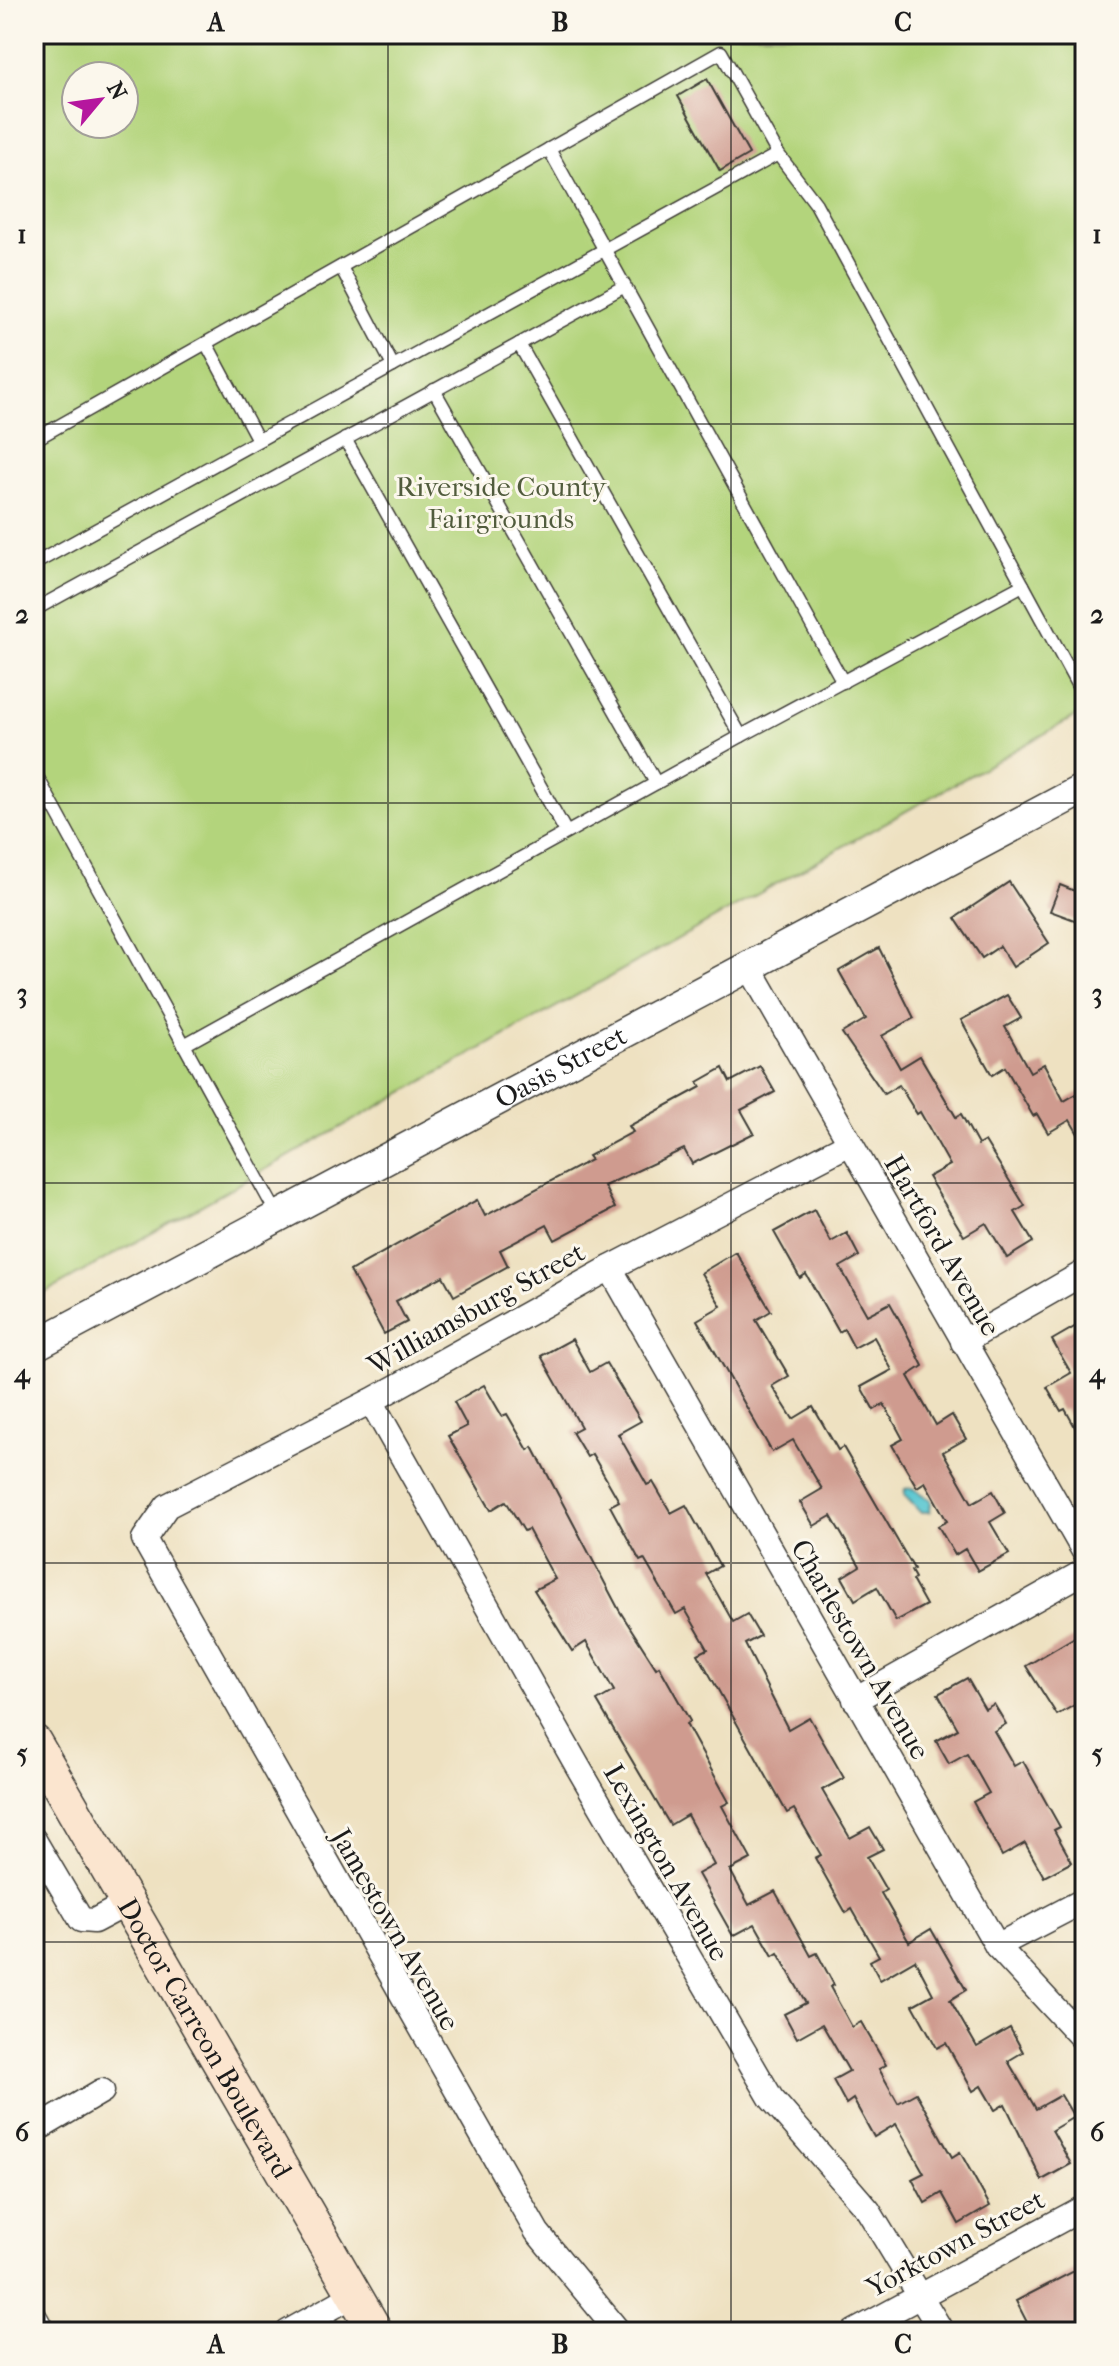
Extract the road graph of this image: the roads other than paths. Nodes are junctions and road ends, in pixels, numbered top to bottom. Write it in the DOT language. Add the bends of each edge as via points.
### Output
graph roads {
  1 [pos="549,149"];
  2 [pos="778,154"];
  3 [pos="603,251"];
  4 [pos="341,267"];
  5 [pos="623,287"];
  6 [pos="206,343"];
  7 [pos="519,344"];
  8 [pos="393,366"];
  9 [pos="434,390"];
  10 [pos="345,439"];
  11 [pos="34,440"];
  12 [pos="258,440"];
  13 [pos="34,564"];
  14 [pos="1023,585"];
  15 [pos="34,610"];
  16 [pos="843,682"];
  17 [pos="1085,699"];
  18 [pos="741,736"];
  19 [pos="34,771"];
  20 [pos="656,783"];
  21 [pos="1085,788"];
  22 [pos="566,832"];
  23 [pos="749,966"];
  24 [pos="184,1045"];
  25 [pos="850,1143"];
  26 [pos="278,1216"];
  27 [pos="610,1268"];
  28 [pos="1085,1272"];
  29 [pos="963,1342"];
  30 [pos="34,1346"];
  31 [pos="371,1401"];
  32 [pos="144,1539"];
  33 [pos="1085,1553"];
  34 [pos="1085,1571"];
  35 [pos="855,1700"];
  36 [pos="34,1742"];
  37 [pos="34,1840"];
  38 [pos="1085,1900"];
  39 [pos="126,1904"];
  40 [pos="997,1946"];
  41 [pos="1085,2041"];
  42 [pos="102,2091"];
  43 [pos="34,2131"];
  44 [pos="1085,2207"];
  45 [pos="352,2296"];
  46 [pos="922,2296"];
  47 [pos="34,2316"];
  48 [pos="43,2332"];
  49 [pos="288,2332"];
  50 [pos="376,2332"];
  51 [pos="619,2332"];
  52 [pos="854,2332"];
  53 [pos="942,2332"];
  1 -- 2 [label="lane" via="721,52"];
  1 -- 3 [label="lane"];
  1 -- 4 [label="lane"];
  2 -- 3 [label="lane"];
  2 -- 14 [label="lane" via="816,204"];
  3 -- 5 [label="lane"];
  3 -- 8 [label="lane"];
  4 -- 6 [label="lane"];
  4 -- 8 [label="lane"];
  5 -- 7 [label="lane"];
  5 -- 16 [label="lane"];
  6 -- 11 [label="lane"];
  6 -- 12 [label="lane"];
  7 -- 9 [label="lane"];
  7 -- 18 [label="lane"];
  8 -- 12 [label="lane"];
  9 -- 10 [label="lane"];
  9 -- 20 [label="lane"];
  10 -- 15 [label="lane"];
  10 -- 22 [label="lane"];
  12 -- 13 [label="lane"];
  14 -- 16 [label="lane"];
  14 -- 17 [label="lane"];
  16 -- 18 [label="lane"];
  18 -- 20 [label="lane"];
  19 -- 24 [label="lane"];
  20 -- 22 [label="lane"];
  21 -- 23 [label="street, Oasis Street"];
  22 -- 24 [label="lane"];
  23 -- 25 [label="street, Hartford Avenue"];
  23 -- 26 [label="street, Oasis Street"];
  24 -- 26 [label="lane"];
  25 -- 27 [label="street, Williamsburg Street"];
  25 -- 29 [label="street, Hartford Avenue"];
  26 -- 30 [label="street, Oasis Street"];
  27 -- 31 [label="street, Williamsburg Street"];
  27 -- 35 [label="street, Charlestown Avenue"];
  28 -- 29 [label="street"];
  29 -- 33 [label="street, Hartford Avenue"];
  31 -- 32 [label="street, Williamsburg Street" via="167,1506"];
  31 -- 46 [label="street, Lexington Avenue" via="771,2098 868,2210"];
  32 -- 51 [label="street, Jamestown Avenue" via="537,2232"];
  34 -- 35 [label="street"];
  35 -- 40 [label="street, Charlestown Avenue"];
  36 -- 39 [label="main road, Doctor Carreon Boulevard"];
  37 -- 39 [label="street" via="81,1920 94,1921"];
  38 -- 40 [label="street"];
  39 -- 45 [label="main road, Doctor Carreon Boulevard"];
  40 -- 41 [label="street, Charlestown Avenue"];
  42 -- 43 [label="street"];
  44 -- 46 [label="street, Yorktown Street"];
  45 -- 49 [label="street"];
  45 -- 50 [label="main road, Doctor Carreon Boulevard"];
  46 -- 52 [label="street, Yorktown Street"];
  46 -- 53 [label="street, Lexington Avenue"];
  47 -- 48 [label="street"];
}
